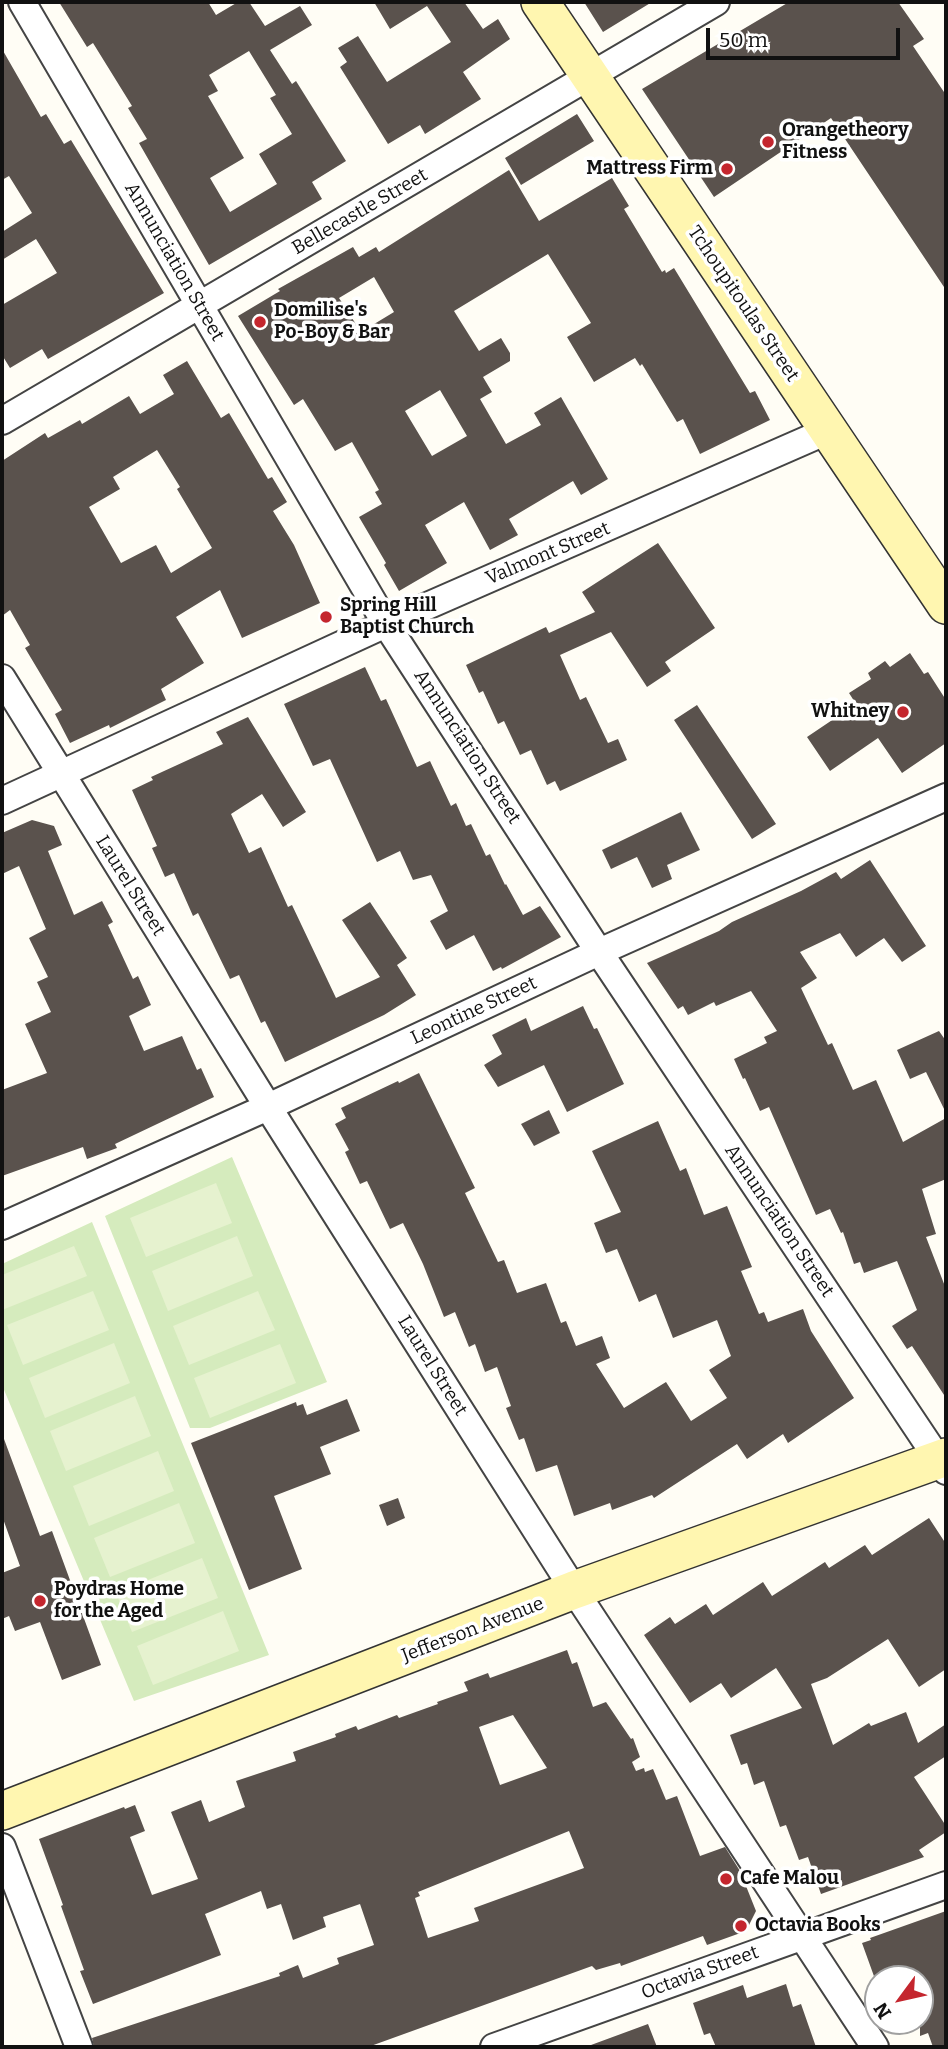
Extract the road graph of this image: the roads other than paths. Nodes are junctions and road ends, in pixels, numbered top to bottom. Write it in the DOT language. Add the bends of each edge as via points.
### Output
graph roads {
  1 [pos="22,2"];
  2 [pos="540,2"];
  3 [pos="716,2"];
  4 [pos="591,77"];
  5 [pos="200,306"];
  6 [pos="2,421"];
  7 [pos="827,431"];
  8 [pos="946,605"];
  9 [pos="386,624"];
  10 [pos="2,678"];
  11 [pos="61,775"];
  12 [pos="946,797"];
  13 [pos="2,802"];
  14 [pos="600,952"];
  15 [pos="268,1107"];
  16 [pos="2,1226"];
  17 [pos="944,1462"];
  18 [pos="574,1590"];
  19 [pos="2,1811"];
  20 [pos="2,1847"];
  21 [pos="946,1885"];
  22 [pos="803,1936"];
  23 [pos="79,2047"];
  24 [pos="494,2047"];
  25 [pos="874,2047"];
  1 -- 5 [label="street, Annunciation Street"];
  2 -- 4 [label="street, Tchoupitoulas Street"];
  3 -- 4 [label="street, Bellecastle Street"];
  4 -- 5 [label="street, Bellecastle Street"];
  4 -- 7 [label="street, Tchoupitoulas Street"];
  5 -- 6 [label="street, Bellecastle Street"];
  5 -- 9 [label="street, Annunciation Street"];
  7 -- 8 [label="street, Tchoupitoulas Street"];
  7 -- 9 [label="street, Valmont Street"];
  9 -- 11 [label="street, Valmont Street"];
  9 -- 14 [label="street, Annunciation Street"];
  10 -- 11 [label="street, Laurel Street"];
  11 -- 13 [label="street, Valmont Street"];
  11 -- 15 [label="street, Laurel Street"];
  12 -- 14 [label="street, Leontine Street"];
  14 -- 15 [label="street, Leontine Street"];
  14 -- 17 [label="street, Annunciation Street"];
  15 -- 16 [label="street, Leontine Street"];
  15 -- 18 [label="street, Laurel Street"];
  17 -- 18 [label="street, Jefferson Avenue"];
  18 -- 19 [label="street, Jefferson Avenue"];
  18 -- 22 [label="street, Laurel Street"];
  20 -- 23 [label="street"];
  21 -- 22 [label="street, Octavia Street"];
  22 -- 24 [label="street, Octavia Street"];
  22 -- 25 [label="street, Laurel Street"];
}
